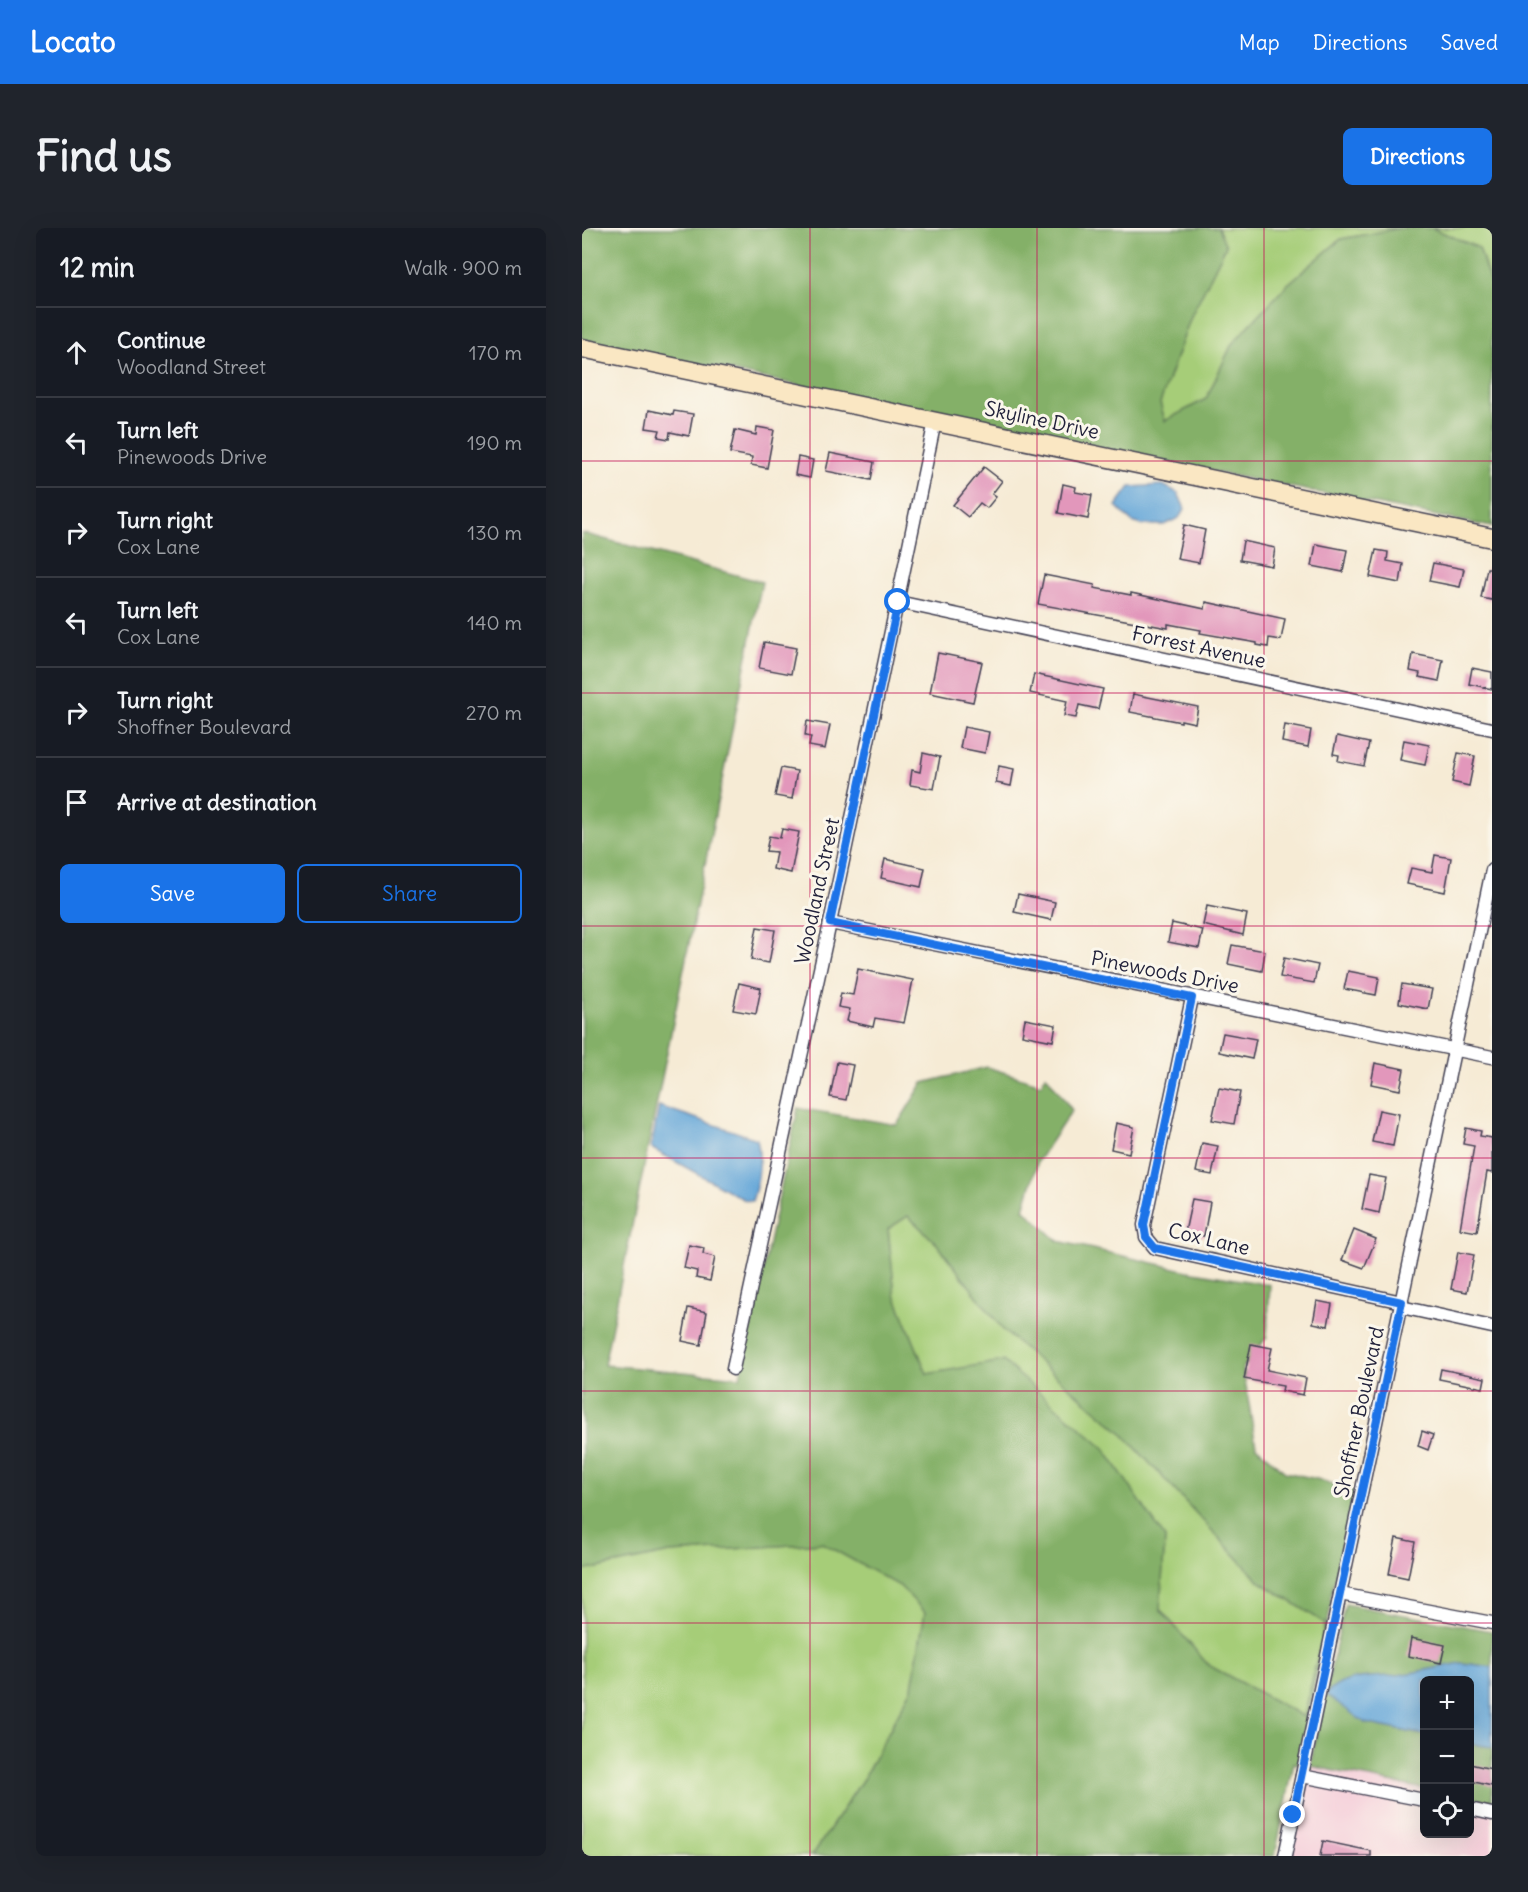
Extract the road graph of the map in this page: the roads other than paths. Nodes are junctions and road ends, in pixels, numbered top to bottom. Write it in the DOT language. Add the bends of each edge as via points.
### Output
graph roads {
  1 [pos="582,348"];
  2 [pos="935,420"];
  3 [pos="1492,538"];
  4 [pos="898,602"];
  5 [pos="1492,729"];
  6 [pos="1492,870"];
  7 [pos="830,923"];
  8 [pos="1192,998"];
  9 [pos="1455,1050"];
  10 [pos="1492,1057"];
  11 [pos="1401,1304"];
  12 [pos="1492,1327"];
  13 [pos="733,1369"];
  14 [pos="1340,1594"];
  15 [pos="1492,1623"];
  16 [pos="1302,1776"];
  17 [pos="1420,1799"];
  18 [pos="1474,1810"];
  19 [pos="1492,1814"];
  20 [pos="1285,1856"];
  1 -- 2 [label="street, Skyline Drive"];
  2 -- 3 [label="street, Skyline Drive"];
  2 -- 4 [label="street, Woodland Street"];
  4 -- 5 [label="street, Forrest Avenue"];
  4 -- 7 [label="street, Woodland Street"];
  6 -- 9 [label="street, Shoffner Boulevard"];
  7 -- 8 [label="street, Pinewoods Drive"];
  7 -- 13 [label="street, Woodland Street"];
  8 -- 9 [label="street, Pinewoods Drive"];
  8 -- 11 [label="street, Cox Lane" via="1144,1225 1146,1237 1155,1248"];
  9 -- 10 [label="street, Pinewoods Drive"];
  9 -- 11 [label="street, Shoffner Boulevard"];
  11 -- 12 [label="street"];
  11 -- 14 [label="street, Shoffner Boulevard"];
  14 -- 15 [label="street"];
  14 -- 16 [label="street, Shoffner Boulevard"];
  16 -- 17 [label="street"];
  16 -- 20 [label="street, Shoffner Boulevard"];
  18 -- 19 [label="street"];
}
